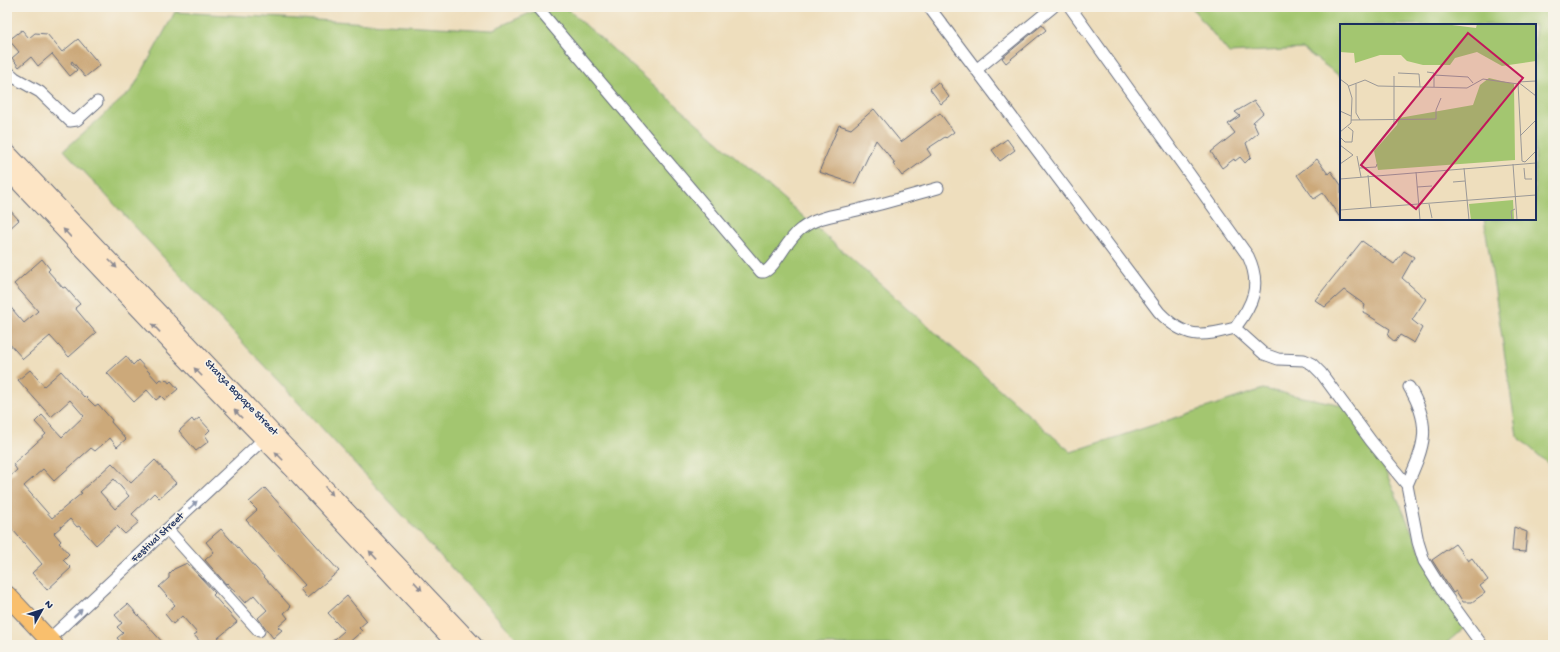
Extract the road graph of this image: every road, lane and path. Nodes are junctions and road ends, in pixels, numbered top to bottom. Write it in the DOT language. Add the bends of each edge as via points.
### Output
graph roads {
  1 [pos="537,7"];
  2 [pos="929,7"];
  3 [pos="1053,7"];
  4 [pos="1070,7"];
  5 [pos="976,70"];
  6 [pos="7,71"];
  7 [pos="97,102"];
  8 [pos="7,152"];
  9 [pos="7,170"];
  10 [pos="938,188"];
  11 [pos="1235,328"];
  12 [pos="1409,388"];
  13 [pos="268,435"];
  14 [pos="1407,485"];
  15 [pos="167,529"];
  16 [pos="7,594"];
  17 [pos="259,630"];
  18 [pos="49,643"];
  19 [pos="456,645"];
  20 [pos="474,645"];
  21 [pos="1482,645"];
  1 -- 10 [label="street" via="761,272 772,268 784,247 801,228 817,220"];
  2 -- 5 [label="street"];
  3 -- 5 [label="street"];
  4 -- 11 [label="street" via="1248,256 1256,278 1255,290 1246,312"];
  5 -- 11 [label="street" via="1168,322 1191,334 1210,334"];
  6 -- 7 [label="street" via="40,92 70,121 77,120"];
  8 -- 13 [label="main road, Stanza Bopape Street, one-way"];
  13 -- 9 [label="main road, Stanza Bopape Street, one-way" via="182,356"];
  11 -- 14 [label="street" via="1264,354 1278,359 1304,360 1316,369"];
  12 -- 14 [label="street" via="1418,402 1423,417 1424,438"];
  15 -- 13 [label="street, Festival Street, one-way"];
  19 -- 13 [label="main road, Stanza Bopape Street, one-way"];
  13 -- 20 [label="main road, Stanza Bopape Street, one-way"];
  14 -- 21 [label="street" via="1424,561"];
  15 -- 17 [label="street"];
  18 -- 15 [label="street, Festival Street, one-way"];
  16 -- 18 [label="main road"];
}
